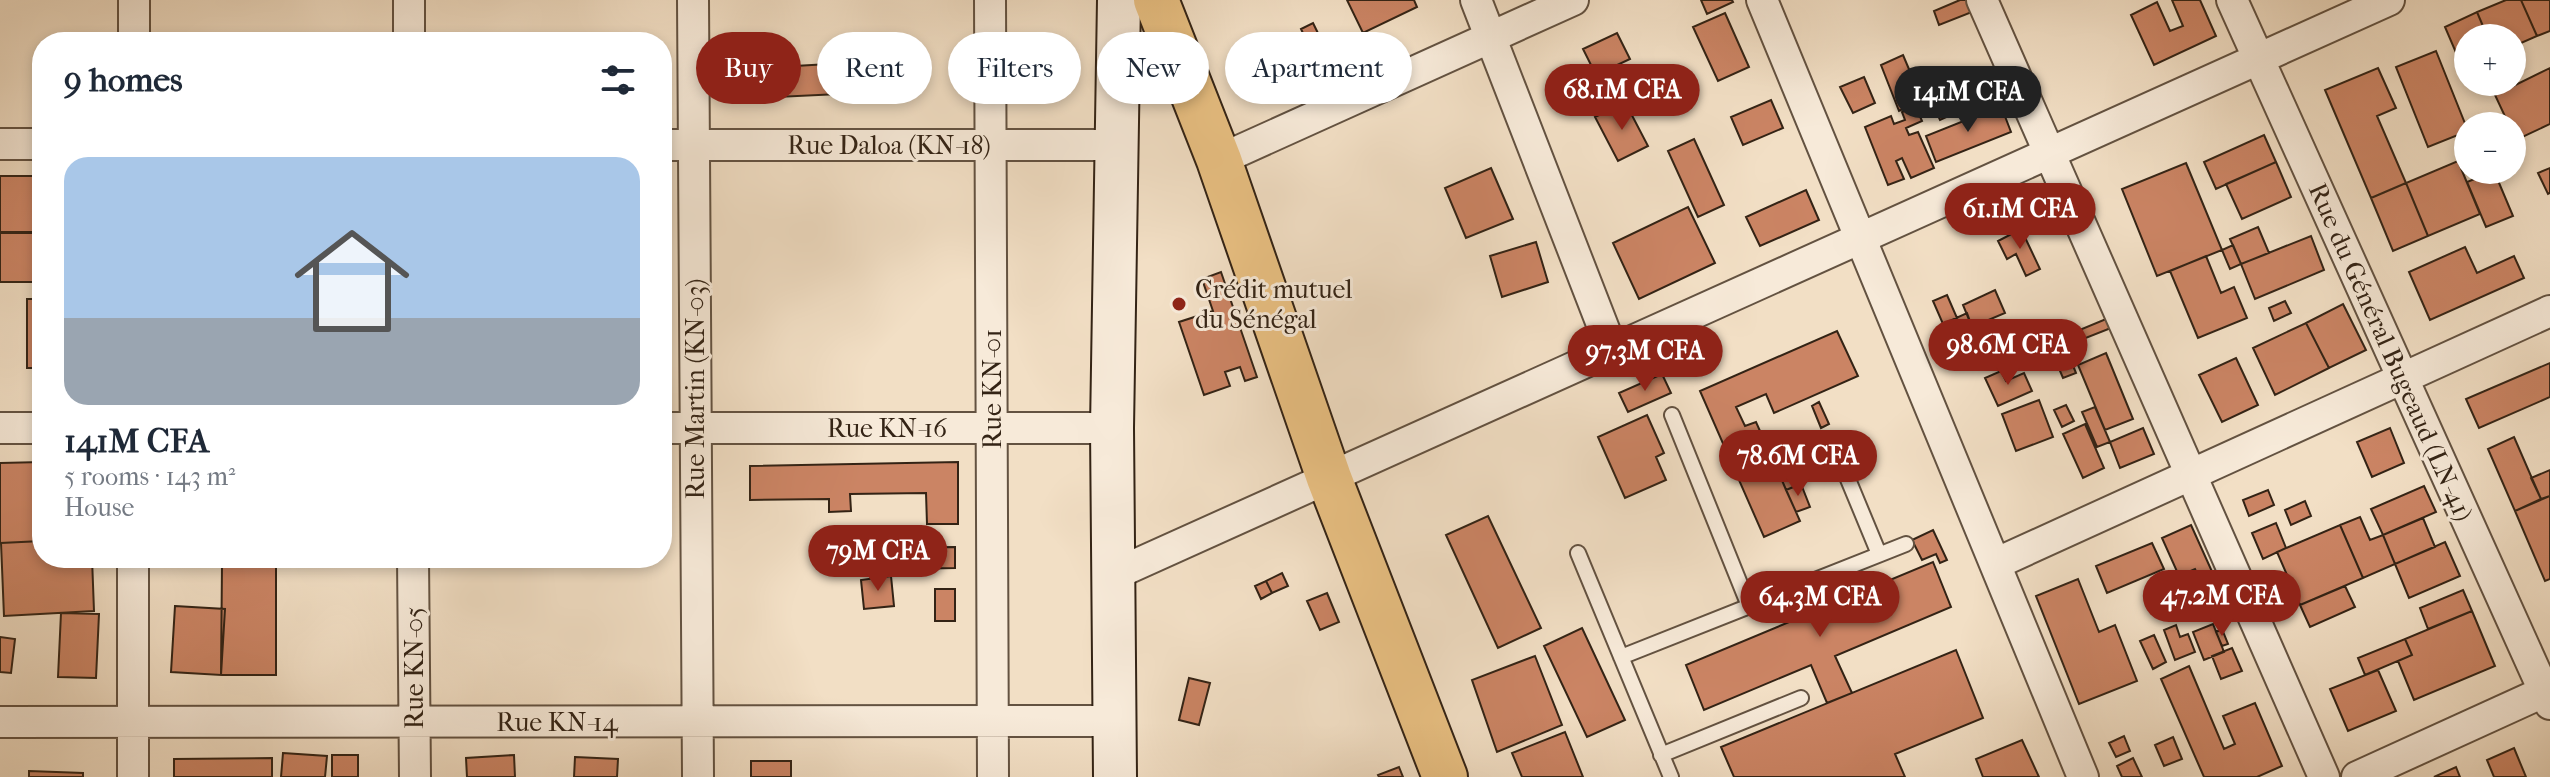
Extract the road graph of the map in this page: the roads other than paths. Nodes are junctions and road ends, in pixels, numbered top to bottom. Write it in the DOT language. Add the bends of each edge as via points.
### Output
graph roads {
  1 [pos="134,0"];
  2 [pos="409,0"];
  3 [pos="693,0"];
  4 [pos="990,0"];
  5 [pos="1476,0"];
  6 [pos="1573,0"];
  7 [pos="1762,0"];
  8 [pos="1982,0"];
  9 [pos="2232,0"];
  10 [pos="2389,0"];
  11 [pos="1151,3"];
  12 [pos="134,32"];
  13 [pos="409,32"];
  14 [pos="1491,37"];
  15 [pos="2259,58"];
  16 [pos="0,144"];
  17 [pos="32,144"];
  18 [pos="672,145"];
  19 [pos="694,145"];
  20 [pos="991,145"];
  21 [pos="1116,145"];
  22 [pos="2049,153"];
  23 [pos="1219,160"];
  24 [pos="1859,239"];
  25 [pos="2550,311"];
  26 [pos="1612,350"];
  27 [pos="2403,378"];
  28 [pos="1672,415"];
  29 [pos="0,428"];
  30 [pos="32,428"];
  31 [pos="672,428"];
  32 [pos="695,428"];
  33 [pos="992,428"];
  34 [pos="1112,428"];
  35 [pos="1845,472"];
  36 [pos="2191,475"];
  37 [pos="1329,478"];
  38 [pos="1906,544"];
  39 [pos="1578,553"];
  40 [pos="1879,554"];
  41 [pos="1995,564"];
  42 [pos="133,568"];
  43 [pos="413,568"];
  44 [pos="1113,575"];
  45 [pos="1749,606"];
  46 [pos="1621,657"];
  47 [pos="2548,695"];
  48 [pos="1801,698"];
  49 [pos="993,721"];
  50 [pos="1114,721"];
  51 [pos="0,722"];
  52 [pos="133,722"];
  53 [pos="414,722"];
  54 [pos="697,722"];
  55 [pos="1661,755"];
  56 [pos="133,777"];
  57 [pos="415,777"];
  58 [pos="698,777"];
  59 [pos="993,777"];
  60 [pos="1115,777"];
  61 [pos="1445,777"];
  62 [pos="1671,777"];
  63 [pos="2083,777"];
  64 [pos="2324,777"];
  65 [pos="2357,777"];
  1 -- 12 [label="street"];
  2 -- 13 [label="street"];
  3 -- 19 [label="street, Rue Martin (KN-03)"];
  4 -- 20 [label="street, Rue KN-01"];
  5 -- 14 [label="street"];
  6 -- 14 [label="street"];
  7 -- 24 [label="street"];
  8 -- 22 [label="street"];
  9 -- 15 [label="street, Rue du Général Bugeaud (LN-41)"];
  10 -- 15 [label="street"];
  11 -- 21 [label="street"];
  11 -- 23 [label="main road"];
  14 -- 23 [label="street"];
  14 -- 26 [label="street"];
  15 -- 22 [label="street"];
  15 -- 27 [label="street, Rue du Général Bugeaud (LN-41)"];
  16 -- 17 [label="street"];
  18 -- 19 [label="street, Rue Daloa (KN-18)"];
  19 -- 20 [label="street, Rue Daloa (KN-18)"];
  19 -- 32 [label="street, Rue Martin (KN-03)"];
  20 -- 21 [label="street, Rue Daloa (KN-18)"];
  20 -- 33 [label="street, Rue KN-01"];
  21 -- 34 [label="street"];
  22 -- 24 [label="street"];
  22 -- 36 [label="street"];
  23 -- 37 [label="main road"];
  24 -- 26 [label="street"];
  24 -- 41 [label="street"];
  25 -- 27 [label="street"];
  26 -- 37 [label="street"];
  27 -- 36 [label="street"];
  27 -- 47 [label="street, Rue du Général Bugeaud (LN-41)"];
  28 -- 45 [label="lane"];
  29 -- 30 [label="street"];
  31 -- 32 [label="street, Rue KN-16"];
  32 -- 33 [label="street, Rue KN-16"];
  32 -- 54 [label="street, Rue Martin (KN-03)"];
  33 -- 34 [label="street, Rue KN-16"];
  33 -- 49 [label="street, Rue KN-01"];
  34 -- 44 [label="street"];
  35 -- 40 [label="lane"];
  36 -- 41 [label="street"];
  36 -- 64 [label="street"];
  37 -- 44 [label="street"];
  37 -- 61 [label="main road"];
  38 -- 40 [label="lane"];
  39 -- 46 [label="lane"];
  40 -- 45 [label="lane"];
  41 -- 63 [label="street"];
  42 -- 52 [label="street"];
  43 -- 53 [label="street, Rue KN-05"];
  44 -- 50 [label="street"];
  45 -- 46 [label="lane"];
  46 -- 55 [label="lane"];
  47 -- 65 [label="street"];
  48 -- 55 [label="lane"];
  49 -- 50 [label="street, Rue KN-14"];
  49 -- 54 [label="street, Rue KN-14"];
  49 -- 59 [label="street, Rue KN-01"];
  50 -- 60 [label="street"];
  51 -- 52 [label="street, Rue KN-14"];
  52 -- 53 [label="street, Rue KN-14"];
  52 -- 56 [label="street"];
  53 -- 54 [label="street, Rue KN-14"];
  53 -- 57 [label="street, Rue KN-05"];
  54 -- 58 [label="street, Rue Martin (KN-03)"];
  55 -- 62 [label="lane"];
}
